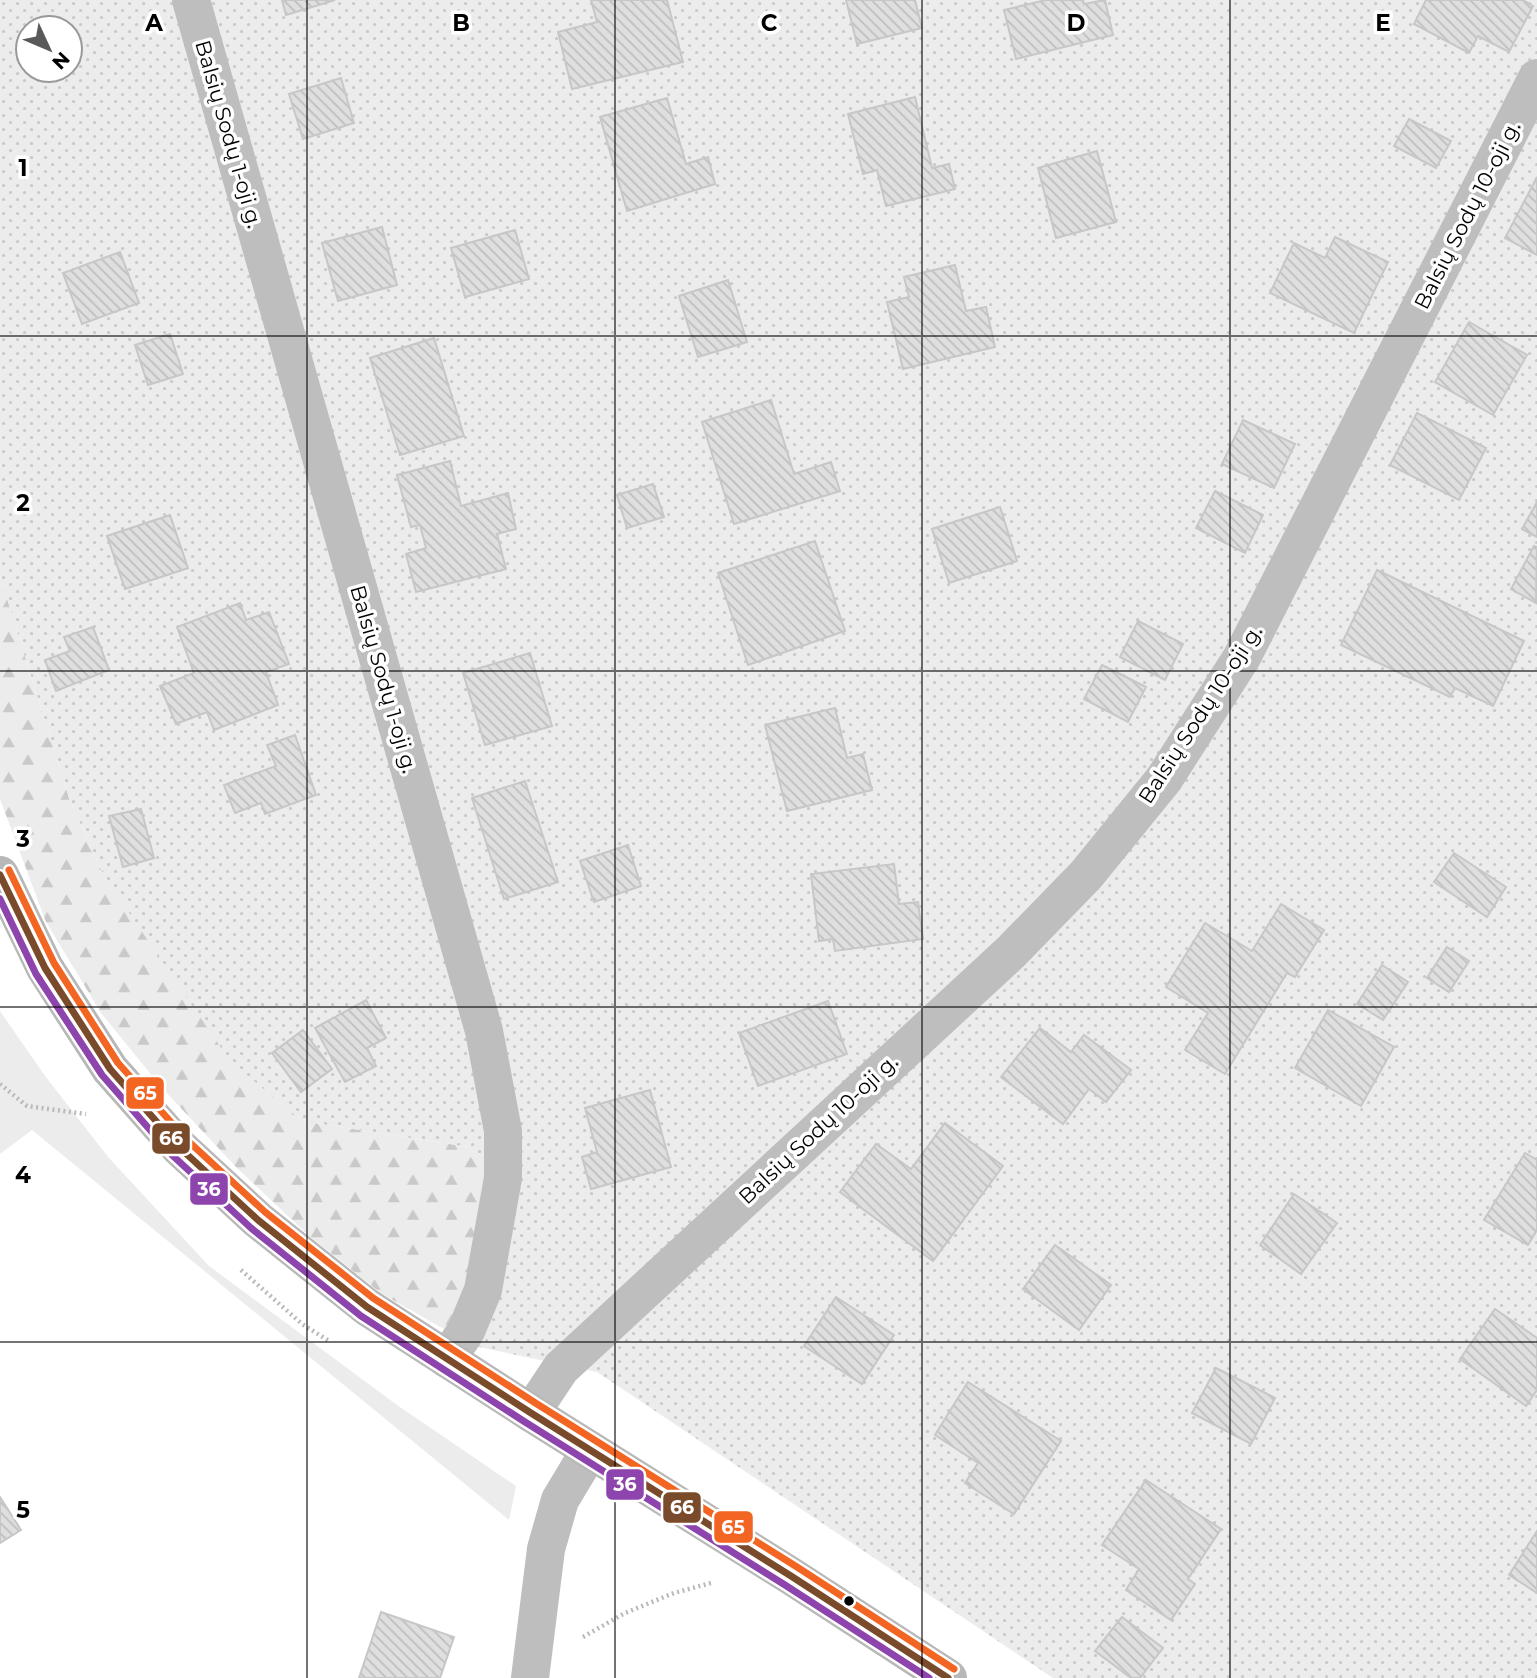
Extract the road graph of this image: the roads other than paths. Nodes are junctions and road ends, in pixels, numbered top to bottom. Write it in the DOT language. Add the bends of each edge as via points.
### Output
graph roads {
  1 [pos="191,0"];
  2 [pos="1537,78"];
  3 [pos="0,875"];
  4 [pos="447,1359"];
  5 [pos="531,1413"];
  6 [pos="590,1450"];
  7 [pos="531,1671"];
  8 [pos="948,1678"];
  1 -- 4 [label="street, Balsių Sodų 1-oji g." via="489,1056 503,1131 503,1178 483,1290 466,1331"];
  2 -- 5 [label="street, Balsių Sodų 10-oji g." via="1242,657 1164,779 1086,875 1011,952 561,1368"];
  3 -- 4 [label="main road" via="45,968 110,1069 178,1147 258,1220 356,1299"];
  4 -- 5 [label="main road"];
  5 -- 6 [label="main road"];
  6 -- 7 [label="street" via="561,1500 546,1549"];
  6 -- 8 [label="main road"];
}
